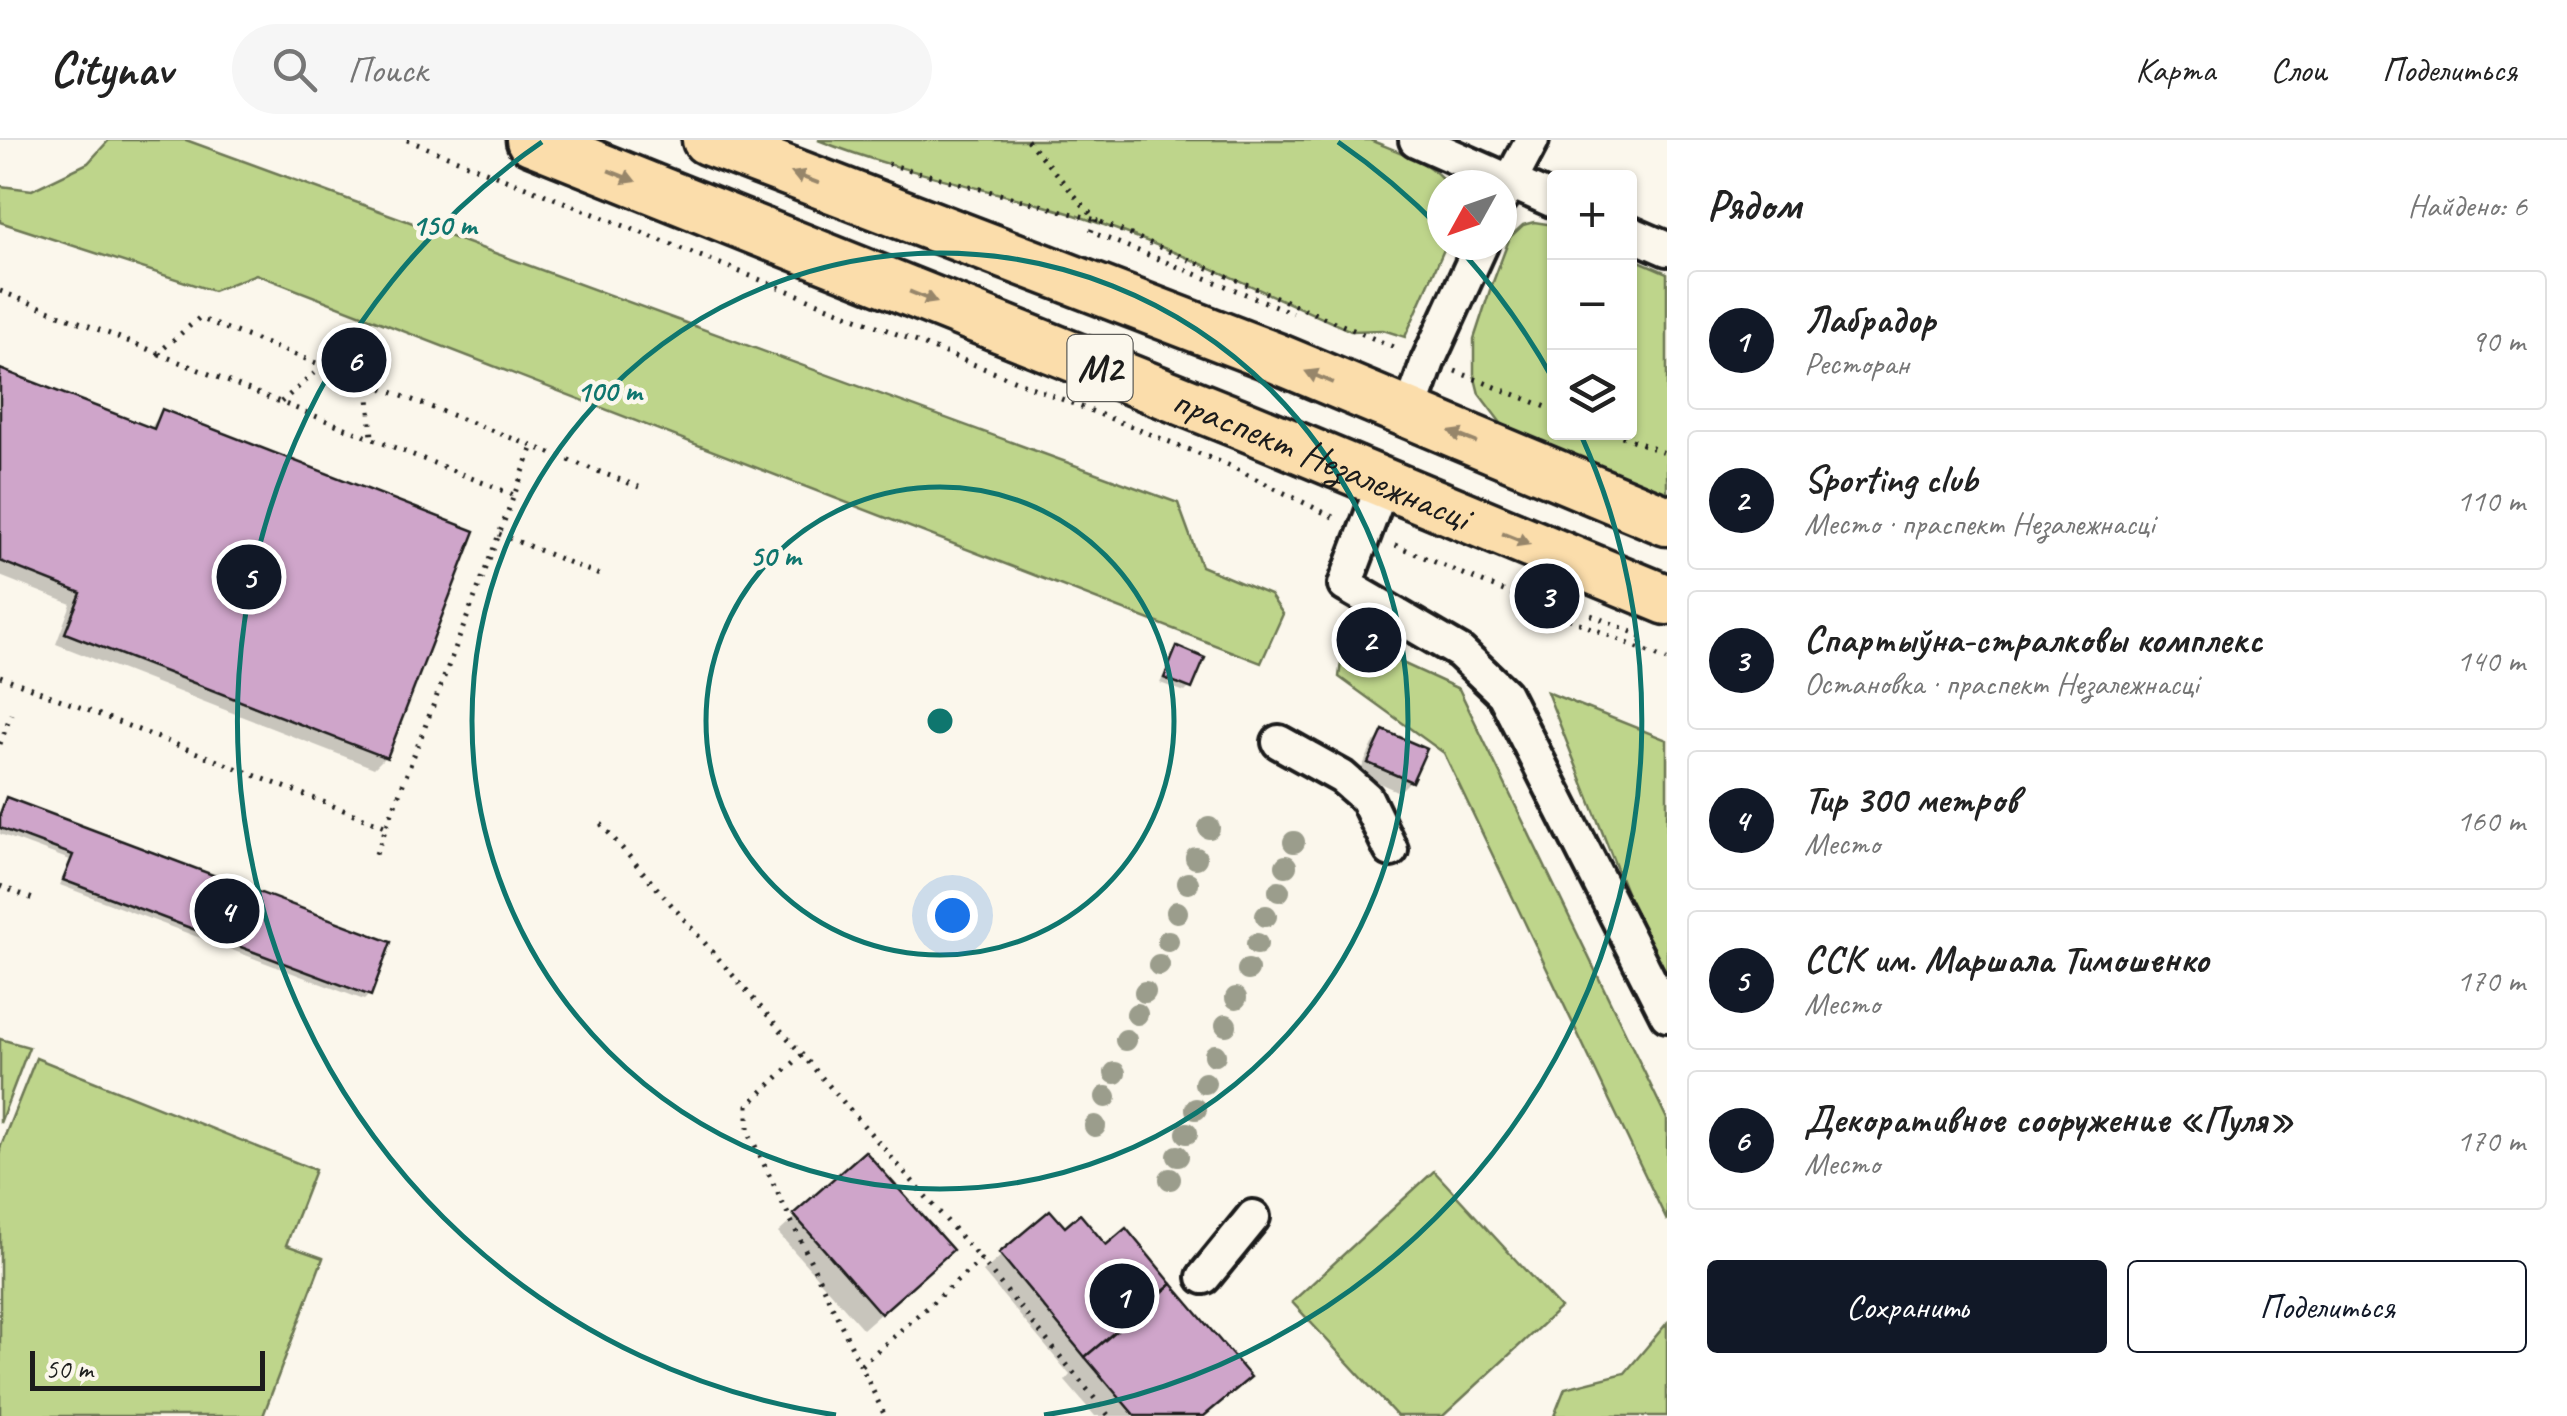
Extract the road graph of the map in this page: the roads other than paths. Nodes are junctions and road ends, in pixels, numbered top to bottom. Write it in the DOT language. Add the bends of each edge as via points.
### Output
graph roads {
  1 [pos="531,140"];
  2 [pos="708,140"];
  3 [pos="1416,140"];
  4 [pos="1532,140"];
  5 [pos="1469,170"];
  6 [pos="1516,170"];
  7 [pos="1517,193"];
  8 [pos="1547,200"];
  9 [pos="1637,236"];
  10 [pos="1667,249"];
  11 [pos="1473,260"];
  12 [pos="1409,415"];
  13 [pos="1382,484"];
  14 [pos="1667,521"];
  15 [pos="1655,619"];
  16 [pos="1279,742"];
  17 [pos="1391,850"];
  18 [pos="1667,1014"];
  19 [pos="1253,1217"];
  20 [pos="1204,1278"];
  1 -- 13 [label="highway, праспект Незалежнасці / М2, one-way"];
  12 -- 2 [label="highway, праспект Незалежнасці / М2, one-way"];
  3 -- 5 [label="lane"];
  4 -- 6 [label="lane"];
  7 -- 8 [label="lane"];
  9 -- 10 [label="lane"];
  11 -- 12 [label="lane"];
  14 -- 12 [label="highway, праспект Незалежнасці / М2, one-way"];
  13 -- 15 [label="highway, праспект Незалежнасці / М2, one-way"];
  13 -- 18 [label="lane" via="1345,585 1460,652 1504,694"];
  16 -- 17 [label="lane" via="1366,798"];
  19 -- 20 [label="lane"];
}
